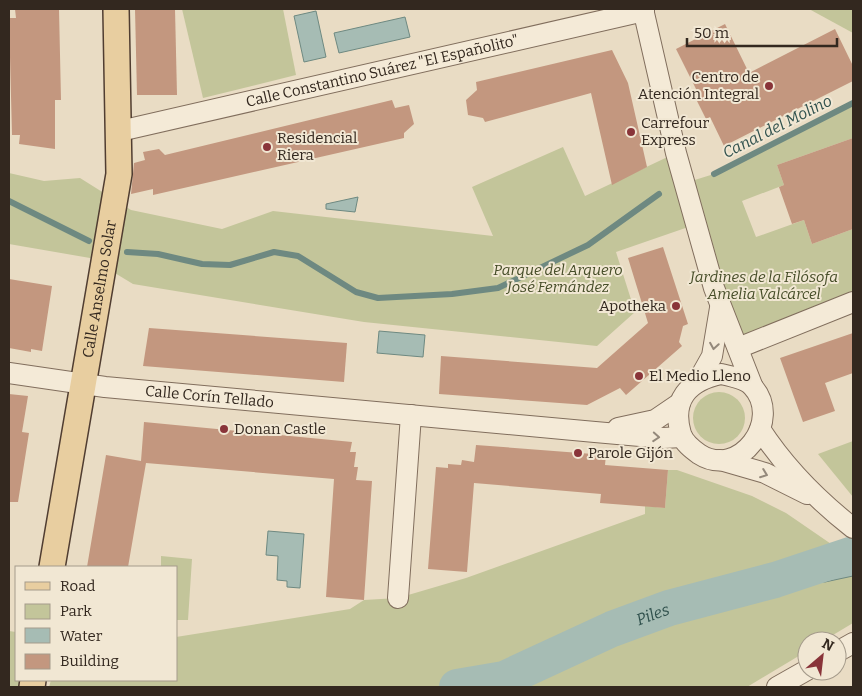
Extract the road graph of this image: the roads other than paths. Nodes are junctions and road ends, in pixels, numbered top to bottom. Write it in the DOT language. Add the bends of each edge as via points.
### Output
graph roads {
  1 [pos="116,9"];
  2 [pos="643,10"];
  3 [pos="120,131"];
  4 [pos="853,302"];
  5 [pos="720,308"];
  6 [pos="738,348"];
  7 [pos="9,373"];
  8 [pos="698,381"];
  9 [pos="84,384"];
  10 [pos="752,385"];
  11 [pos="680,403"];
  12 [pos="411,415"];
  13 [pos="760,429"];
  14 [pos="595,432"];
  15 [pos="682,437"];
  16 [pos="718,460"];
  17 [pos="817,500"];
  18 [pos="853,528"];
  19 [pos="52,566"];
  20 [pos="398,598"];
  21 [pos="797,676"];
  22 [pos="777,687"];
  1 -- 3 [label="main road, Calle Anselmo Solar"];
  2 -- 3 [label="street, Calle Constantino Suárez \"El Españolito\""];
  2 -- 5 [label="street" via="676,153"];
  3 -- 9 [label="main road, Calle Anselmo Solar" via="119,174"];
  4 -- 6 [label="street"];
  5 -- 6 [label="street"];
  5 -- 8 [label="street, one-way" via="712,356"];
  6 -- 10 [label="street"];
  7 -- 9 [label="street, Calle Corín Tellado"];
  8 -- 10 [label="street" via="721,374"];
  8 -- 11 [label="street"];
  9 -- 12 [label="street, Calle Corín Tellado"];
  9 -- 19 [label="main road, Calle Anselmo Solar"];
  10 -- 13 [label="street" via="764,414"];
  11 -- 14 [label="street, Calle Corín Tellado" via="655,420"];
  11 -- 15 [label="street" via="677,417"];
  12 -- 14 [label="street, Calle Corín Tellado"];
  12 -- 20 [label="street"];
  13 -- 16 [label="street" via="750,448 738,456"];
  13 -- 17 [label="street"];
  14 -- 15 [label="street, Calle Corín Tellado, one-way"];
  15 -- 16 [label="street" via="703,457"];
  16 -- 17 [label="street, one-way" via="765,473"];
  17 -- 18 [label="street"];
  21 -- 22 [label="street"];
}
